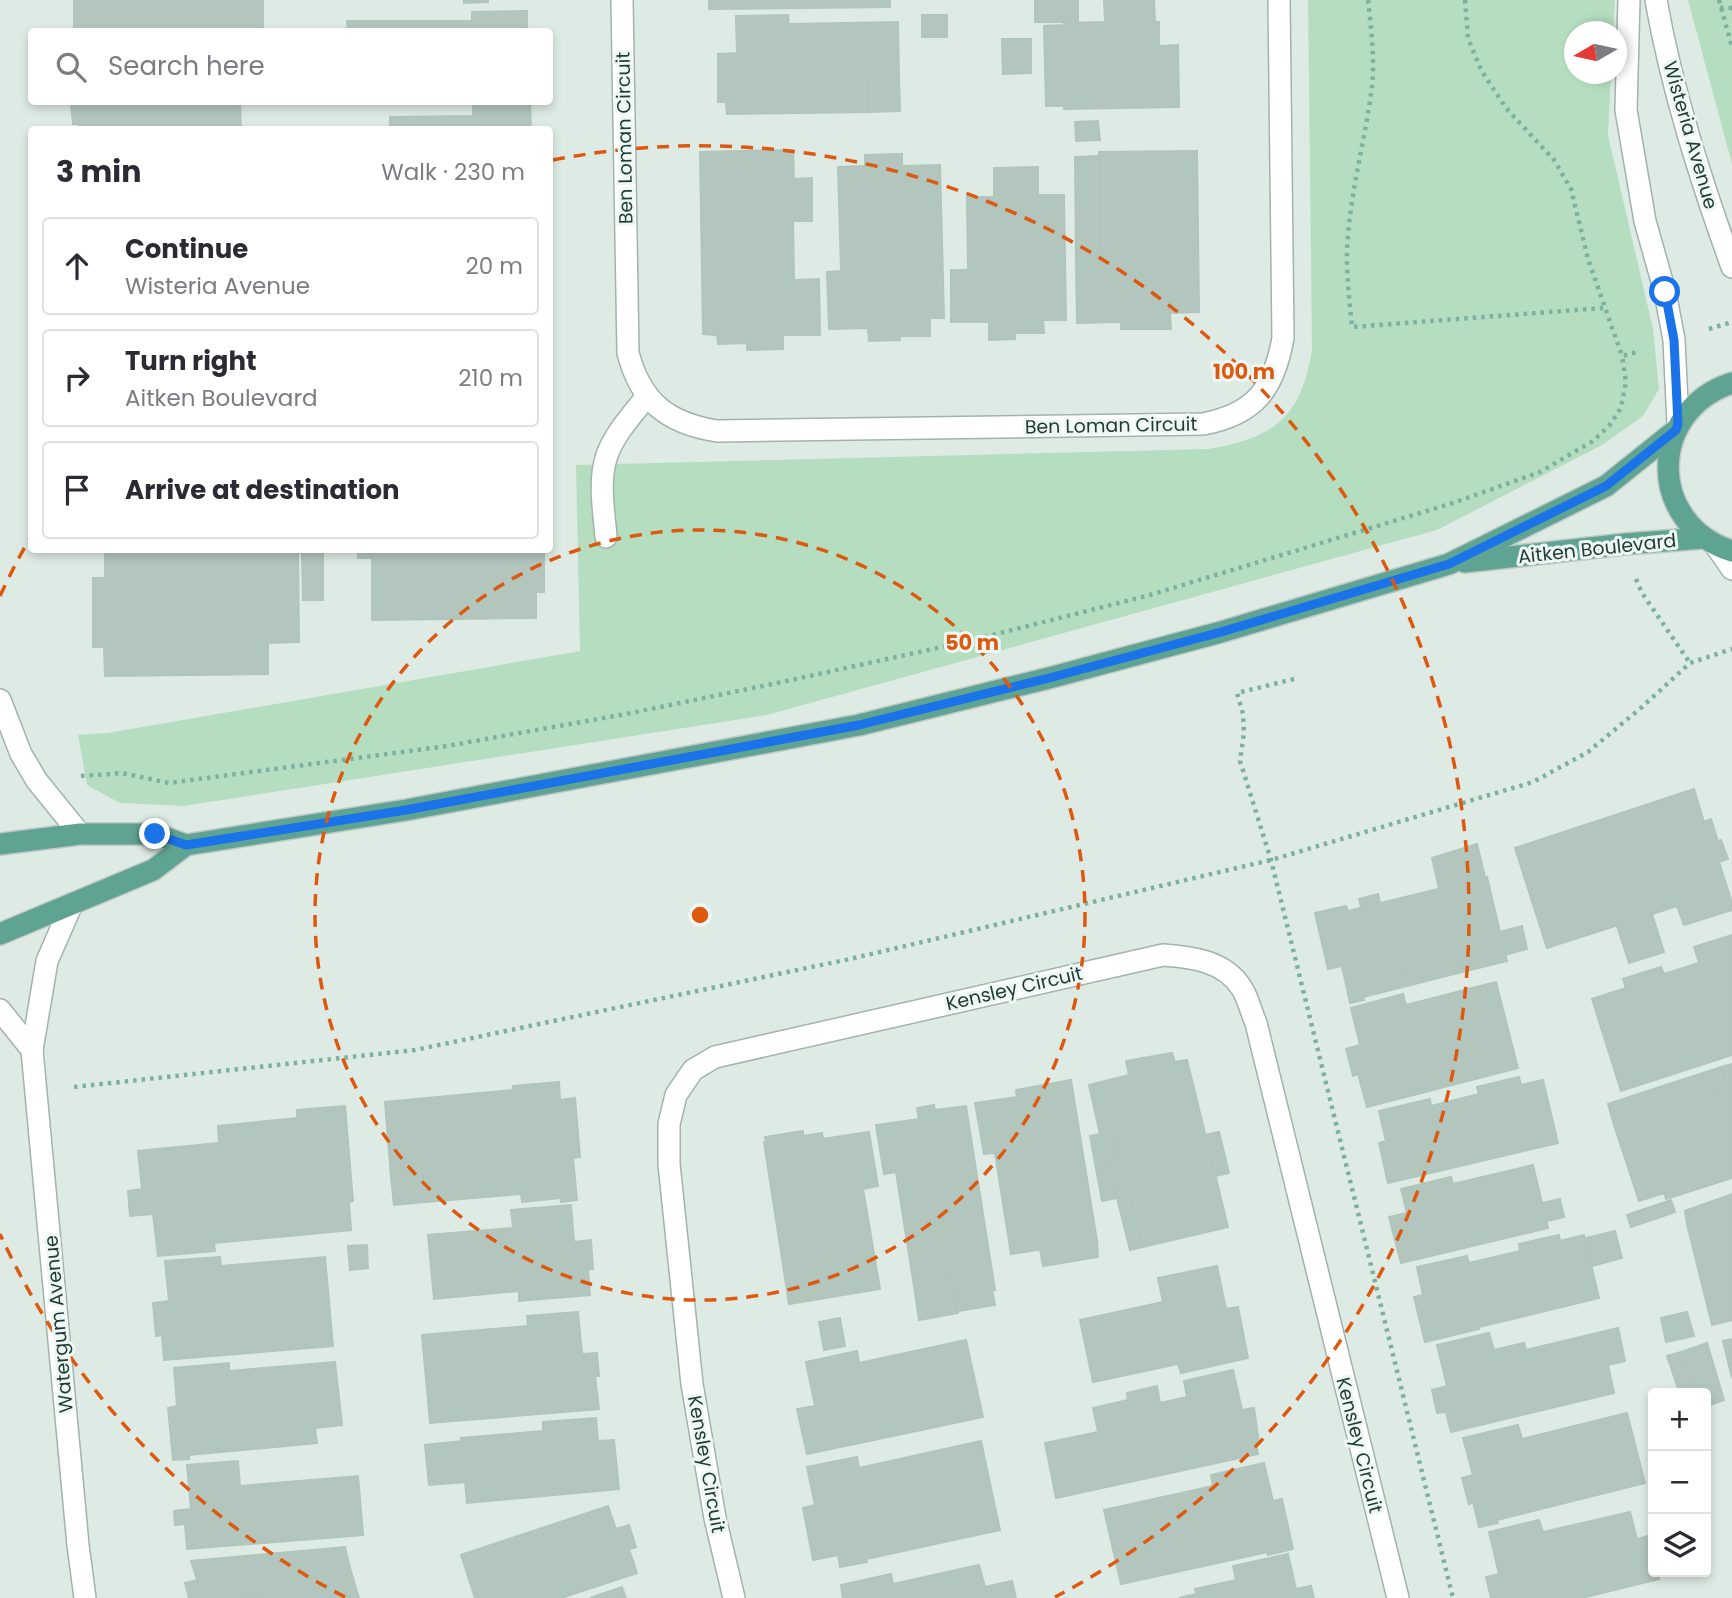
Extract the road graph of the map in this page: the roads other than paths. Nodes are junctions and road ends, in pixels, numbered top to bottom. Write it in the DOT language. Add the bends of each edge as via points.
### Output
graph roads {
  1 [pos="622,0"];
  2 [pos="1279,0"];
  3 [pos="1629,0"];
  4 [pos="1656,0"];
  5 [pos="1732,267"];
  6 [pos="1732,383"];
  7 [pos="647,396"];
  8 [pos="1677,427"];
  9 [pos="606,537"];
  10 [pos="1717,545"];
  11 [pos="1449,564"];
  12 [pos="1732,569"];
  13 [pos="0,700"];
  14 [pos="80,834"];
  15 [pos="0,844"];
  16 [pos="186,845"];
  17 [pos="72,904"];
  18 [pos="0,934"];
  19 [pos="0,1010"];
  20 [pos="33,1051"];
  21 [pos="85,1598"];
  22 [pos="734,1598"];
  23 [pos="1398,1598"];
  1 -- 7 [label="street, Ben Loman Circuit" via="628,353 635,378"];
  2 -- 7 [label="street, Ben Loman Circuit" via="1283,338 1271,381 1260,398 1242,412 1203,424 717,431 668,416"];
  3 -- 8 [label="street" via="1626,110 1645,221 1674,340"];
  4 -- 5 [label="street, Wisteria Avenue" via="1678,98"];
  6 -- 8 [label="main road, Aitken Boulevard" via="1695,403"];
  7 -- 9 [label="street" via="607,456 602,486"];
  8 -- 10 [label="main road" via="1668,454 1674,501 1686,522"];
  8 -- 11 [label="main road, Aitken Boulevard" via="1606,486"];
  10 -- 11 [label="main road, Aitken Boulevard" via="1625,544"];
  10 -- 12 [label="street"];
  11 -- 16 [label="main road, Aitken Boulevard" via="1221,632 859,725 406,810"];
  13 -- 14 [label="street" via="37,781"];
  14 -- 15 [label="main road, Aitken Boulevard"];
  14 -- 16 [label="main road, Aitken Boulevard" via="155,834"];
  16 -- 17 [label="main road, Aitken Boulevard" via="153,870"];
  17 -- 18 [label="main road, Aitken Boulevard"];
  17 -- 20 [label="street, Watergum Avenue" via="47,961"];
  19 -- 20 [label="street"];
  20 -- 21 [label="street, Watergum Avenue"];
  22 -- 23 [label="street, Kensley Circuit" via="692,1384 669,1164 669,1124 676,1095 693,1070 715,1057 1163,955 1194,957 1222,968 1241,987 1256,1023"];
}
